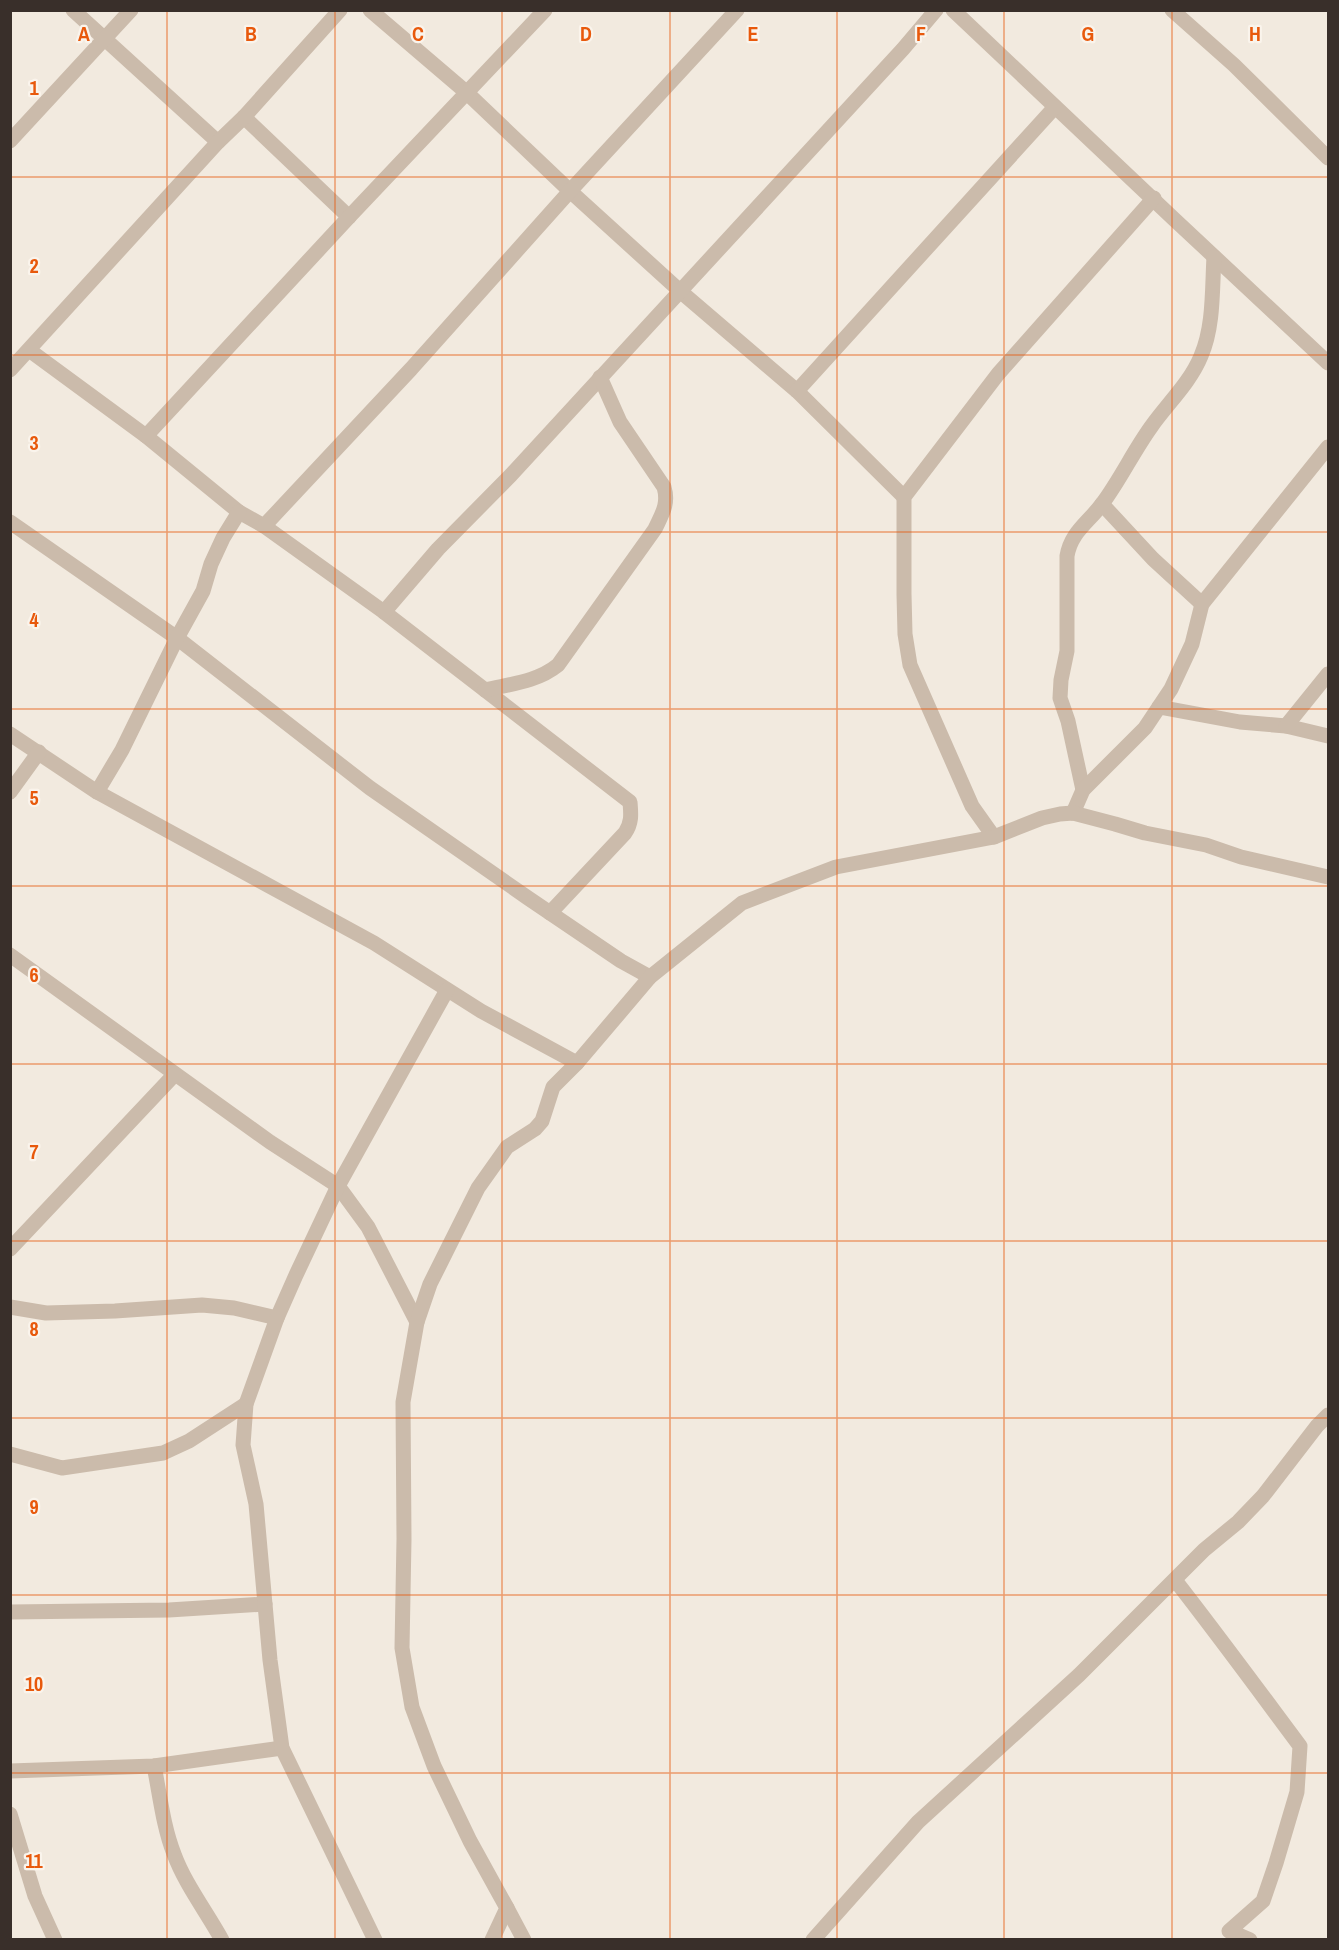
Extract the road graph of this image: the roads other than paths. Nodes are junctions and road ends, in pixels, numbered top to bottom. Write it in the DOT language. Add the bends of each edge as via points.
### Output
graph roads {
  1 [pos="73,10"];
  2 [pos="131,10"];
  3 [pos="340,10"];
  4 [pos="370,10"];
  5 [pos="545,10"];
  6 [pos="737,10"];
  7 [pos="936,10"];
  8 [pos="953,10"];
  9 [pos="1175,11"];
  10 [pos="103,39"];
  11 [pos="466,92"];
  12 [pos="1055,107"];
  13 [pos="244,117"];
  14 [pos="10,141"];
  15 [pos="218,141"];
  16 [pos="1329,158"];
  17 [pos="570,191"];
  18 [pos="1154,198"];
  19 [pos="349,217"];
  20 [pos="1214,257"];
  21 [pos="680,291"];
  22 [pos="29,350"];
  23 [pos="1329,363"];
  24 [pos="10,370"];
  25 [pos="600,378"];
  26 [pos="797,392"];
  27 [pos="146,436"];
  28 [pos="1329,447"];
  29 [pos="904,497"];
  30 [pos="1102,504"];
  31 [pos="239,512"];
  32 [pos="10,522"];
  33 [pos="264,526"];
  34 [pos="1202,604"];
  35 [pos="384,612"];
  36 [pos="177,638"];
  37 [pos="1329,674"];
  38 [pos="485,690"];
  39 [pos="1159,707"];
  40 [pos="1286,726"];
  41 [pos="10,734"];
  42 [pos="1329,736"];
  43 [pos="39,752"];
  44 [pos="1083,790"];
  45 [pos="10,792"];
  46 [pos="97,792"];
  47 [pos="1073,813"];
  48 [pos="994,837"];
  49 [pos="1329,877"];
  50 [pos="550,913"];
  51 [pos="10,955"];
  52 [pos="650,977"];
  53 [pos="447,990"];
  54 [pos="577,1063"];
  55 [pos="175,1074"];
  56 [pos="338,1186"];
  57 [pos="10,1249"];
  58 [pos="10,1307"];
  59 [pos="277,1318"];
  60 [pos="417,1322"];
  61 [pos="246,1404"];
  62 [pos="1329,1415"];
  63 [pos="10,1454"];
  64 [pos="1175,1580"];
  65 [pos="265,1604"];
  66 [pos="10,1612"];
  67 [pos="282,1748"];
  68 [pos="154,1766"];
  69 [pos="10,1771"];
  70 [pos="10,1814"];
  71 [pos="507,1908"];
  72 [pos="1225,1935"];
  73 [pos="55,1940"];
  74 [pos="222,1940"];
  75 [pos="375,1940"];
  76 [pos="492,1940"];
  77 [pos="524,1940"];
  78 [pos="813,1940"];
  79 [pos="1250,1940"];
  1 -- 10 [label="street"];
  2 -- 10 [label="street"];
  3 -- 13 [label="street"];
  4 -- 11 [label="street"];
  5 -- 11 [label="street"];
  6 -- 17 [label="street"];
  7 -- 21 [label="street"];
  8 -- 12 [label="street"];
  9 -- 16 [label="street"];
  10 -- 14 [label="street"];
  10 -- 15 [label="street"];
  11 -- 17 [label="street"];
  11 -- 19 [label="street"];
  12 -- 18 [label="street"];
  12 -- 26 [label="street"];
  13 -- 15 [label="street"];
  13 -- 19 [label="street"];
  15 -- 22 [label="street"];
  17 -- 21 [label="street"];
  17 -- 33 [label="street"];
  18 -- 20 [label="street"];
  18 -- 29 [label="street" via="998,374"];
  19 -- 27 [label="street"];
  20 -- 23 [label="street"];
  20 -- 30 [label="street" via="1208,333 1201,356"];
  21 -- 25 [label="street"];
  21 -- 26 [label="street"];
  22 -- 24 [label="street"];
  22 -- 27 [label="street"];
  25 -- 35 [label="street" via="438,549"];
  25 -- 38 [label="street" via="620,422 664,487 666,508 558,665 539,677"];
  26 -- 29 [label="street"];
  27 -- 31 [label="street"];
  28 -- 34 [label="street"];
  29 -- 48 [label="street" via="905,634 910,665 972,806"];
  30 -- 34 [label="street"];
  30 -- 44 [label="street" via="1072,537 1067,556 1066,651 1060,699"];
  31 -- 33 [label="street"];
  31 -- 36 [label="street"];
  32 -- 36 [label="street"];
  33 -- 35 [label="street"];
  34 -- 39 [label="street" via="1192,644"];
  35 -- 38 [label="street"];
  36 -- 46 [label="street"];
  36 -- 50 [label="street" via="370,788"];
  37 -- 40 [label="street"];
  38 -- 50 [label="street" via="630,802 632,816 625,833"];
  39 -- 40 [label="street"];
  39 -- 44 [label="street" via="1145,728"];
  40 -- 42 [label="street"];
  41 -- 43 [label="street"];
  43 -- 45 [label="street"];
  43 -- 46 [label="street"];
  44 -- 47 [label="street"];
  46 -- 53 [label="street" via="374,943"];
  47 -- 48 [label="street" via="1042,818"];
  47 -- 49 [label="street"];
  48 -- 52 [label="street" via="836,867 742,903"];
  50 -- 52 [label="street"];
  51 -- 55 [label="street"];
  52 -- 54 [label="street"];
  53 -- 54 [label="street"];
  53 -- 56 [label="street"];
  54 -- 60 [label="street" via="553,1087 535,1130 507,1147 478,1188 430,1284"];
  55 -- 56 [label="street"];
  55 -- 57 [label="street"];
  56 -- 59 [label="street"];
  56 -- 60 [label="street" via="368,1227"];
  58 -- 59 [label="street" via="46,1313 202,1305"];
  59 -- 61 [label="street"];
  60 -- 71 [label="street" via="404,1402 402,1648 412,1707 434,1766"];
  61 -- 63 [label="street" via="163,1453 62,1468"];
  61 -- 65 [label="street" via="243,1445 256,1504"];
  62 -- 64 [label="street" via="1294,1453 1263,1496"];
  64 -- 72 [label="street" via="1300,1746 1297,1792 1263,1901"];
  64 -- 78 [label="street" via="1070,1683 918,1822"];
  65 -- 66 [label="street"];
  65 -- 67 [label="street"];
  67 -- 68 [label="street"];
  67 -- 75 [label="street"];
  68 -- 69 [label="street"];
  68 -- 74 [label="street" via="174,1854"];
  70 -- 73 [label="street" via="35,1896"];
  71 -- 76 [label="street"];
  71 -- 77 [label="street"];
  72 -- 79 [label="street"];
}
